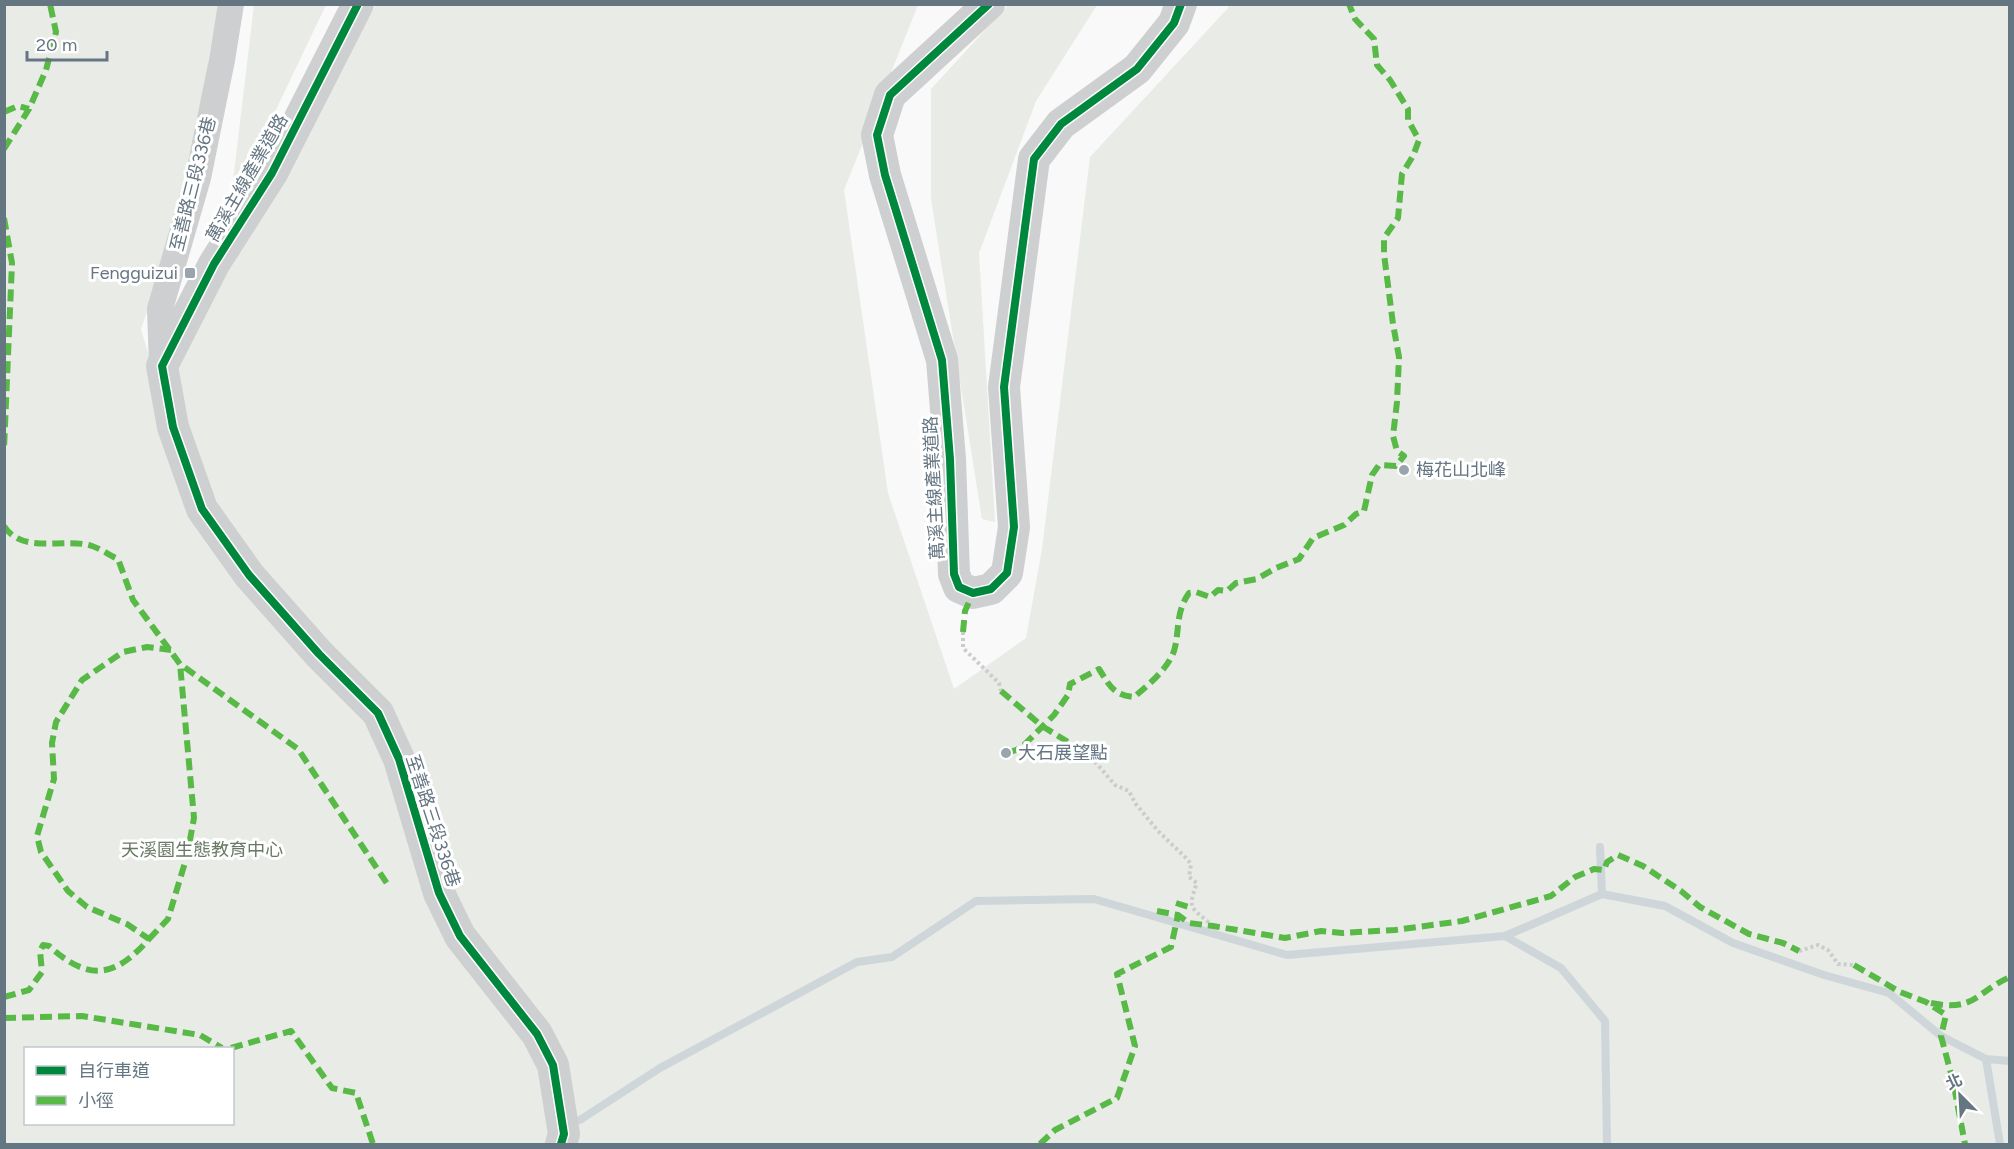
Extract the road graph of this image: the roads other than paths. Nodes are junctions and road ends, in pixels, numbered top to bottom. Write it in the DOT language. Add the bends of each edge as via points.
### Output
graph roads {
  1 [pos="231,4"];
  2 [pos="358,4"];
  3 [pos="989,4"];
  4 [pos="1181,4"];
  5 [pos="162,366"];
  6 [pos="561,1144"];
  1 -- 5 [label="street, 至善路三段336巷" via="198,178 160,309"];
  2 -- 5 [label="street, 萬溪主線產業道路" via="272,172 214,264"];
  3 -- 4 [label="street, 萬溪主線產業道路" via="890,95 877,135 885,175 942,360 954,574 959,587 973,593 991,589 1006,573 1012,549 1014,527 1004,387 1034,159 1060,124 1137,69 1174,23"];
  5 -- 6 [label="street, 至善路三段336巷" via="173,428 202,509 249,575 378,713 399,759 439,893 460,936 537,1034 553,1065 564,1134"];
}
